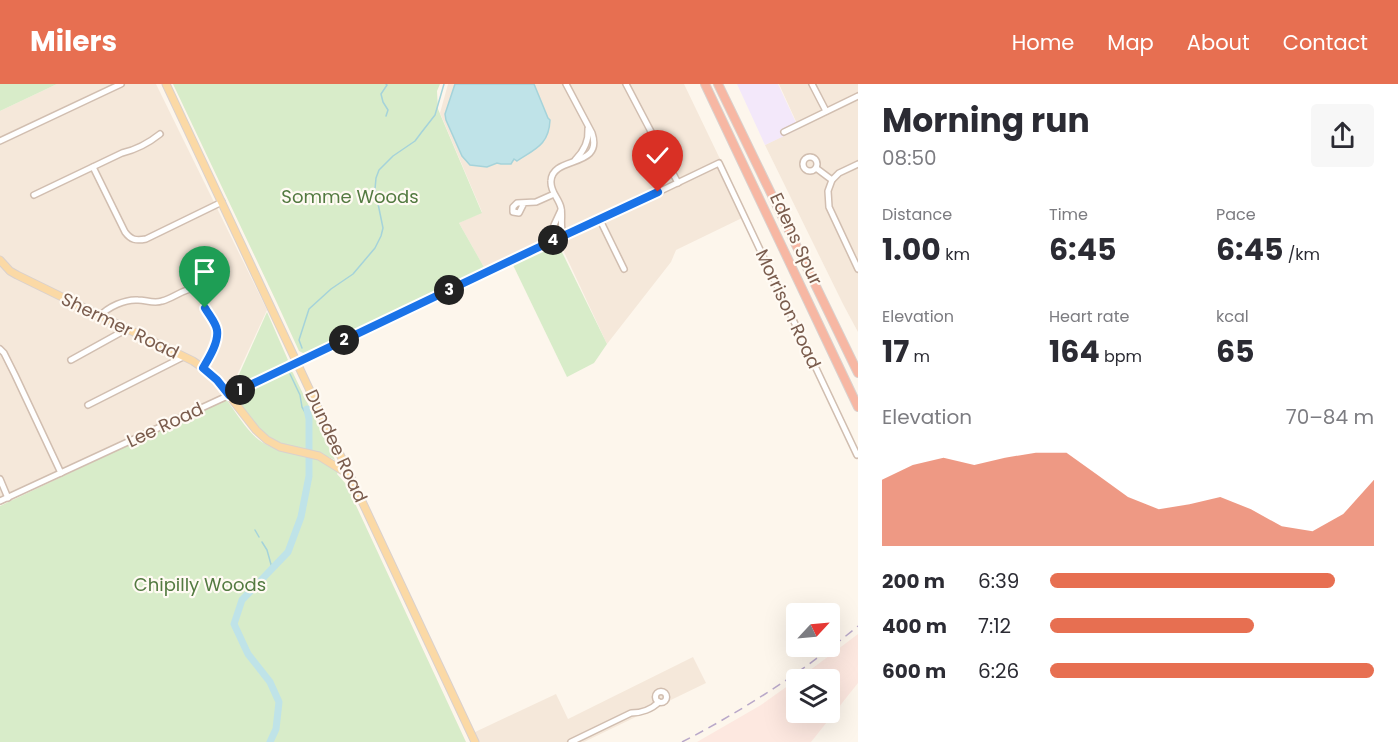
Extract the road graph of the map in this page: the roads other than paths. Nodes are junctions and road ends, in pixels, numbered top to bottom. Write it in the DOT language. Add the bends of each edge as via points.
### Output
graph roads {
  1 [pos="121,84"];
  2 [pos="166,84"];
  3 [pos="566,84"];
  4 [pos="626,84"];
  5 [pos="705,84"];
  6 [pos="718,84"];
  7 [pos="812,84"];
  8 [pos="858,96"];
  9 [pos="826,111"];
  10 [pos="784,132"];
  11 [pos="160,134"];
  12 [pos="0,141"];
  13 [pos="719,163"];
  14 [pos="858,164"];
  15 [pos="93,167"];
  16 [pos="816,168"];
  17 [pos="832,180"];
  18 [pos="678,183"];
  19 [pos="554,194"];
  20 [pos="34,195"];
  21 [pos="222,202"];
  22 [pos="524,203"];
  23 [pos="600,219"];
  24 [pos="561,237"];
  25 [pos="0,260"];
  26 [pos="624,269"];
  27 [pos="858,269"];
  28 [pos="100,316"];
  29 [pos="127,329"];
  30 [pos="0,349"];
  31 [pos="183,357"];
  32 [pos="71,360"];
  33 [pos="297,362"];
  34 [pos="203,368"];
  35 [pos="858,373"];
  36 [pos="229,395"];
  37 [pos="88,405"];
  38 [pos="858,407"];
  39 [pos="857,455"];
  40 [pos="61,473"];
  41 [pos="350,475"];
  42 [pos="0,479"];
  43 [pos="8,498"];
  44 [pos="0,501"];
  45 [pos="659,702"];
  46 [pos="475,742"];
  47 [pos="572,742"];
  1 -- 12 [label="street"];
  2 -- 21 [label="main road, Dundee Road"];
  3 -- 19 [label="street" via="594,137 592,149 583,159 561,166 552,176"];
  4 -- 18 [label="street"];
  5 -- 38 [label="highway, Edens Spur"];
  6 -- 35 [label="highway, Edens Spur"];
  7 -- 9 [label="street"];
  8 -- 9 [label="street"];
  9 -- 10 [label="street"];
  11 -- 15 [label="street"];
  13 -- 18 [label="street, Lee Road"];
  13 -- 39 [label="street, Morrison Road"];
  14 -- 17 [label="street"];
  15 -- 20 [label="street"];
  15 -- 21 [label="street" via="124,232 136,241"];
  16 -- 17 [label="street"];
  17 -- 27 [label="street" via="827,196 829,207"];
  18 -- 23 [label="street, Lee Road"];
  19 -- 22 [label="street"];
  19 -- 24 [label="street" via="561,209"];
  21 -- 33 [label="main road, Dundee Road"];
  23 -- 24 [label="street, Lee Road"];
  23 -- 26 [label="street"];
  24 -- 33 [label="street, Lee Road"];
  25 -- 28 [label="main road, Shermer Road" via="17,275"];
  28 -- 29 [label="main road, Shermer Road"];
  28 -- 34 [label="street" via="126,302 158,302 197,288 217,330"];
  29 -- 31 [label="main road, Shermer Road"];
  29 -- 32 [label="street"];
  30 -- 40 [label="street"];
  31 -- 34 [label="main road, Shermer Road"];
  31 -- 37 [label="street"];
  33 -- 36 [label="street, Lee Road"];
  33 -- 41 [label="main road, Dundee Road"];
  34 -- 36 [label="main road, Shermer Road"];
  36 -- 40 [label="street, Lee Road"];
  36 -- 41 [label="main road, Shermer Road" via="267,440 314,454"];
  40 -- 43 [label="street, Lee Road"];
  41 -- 46 [label="main road, Dundee Road"];
  42 -- 43 [label="street"];
  43 -- 44 [label="street, Lee Road"];
  45 -- 47 [label="street"];
}
